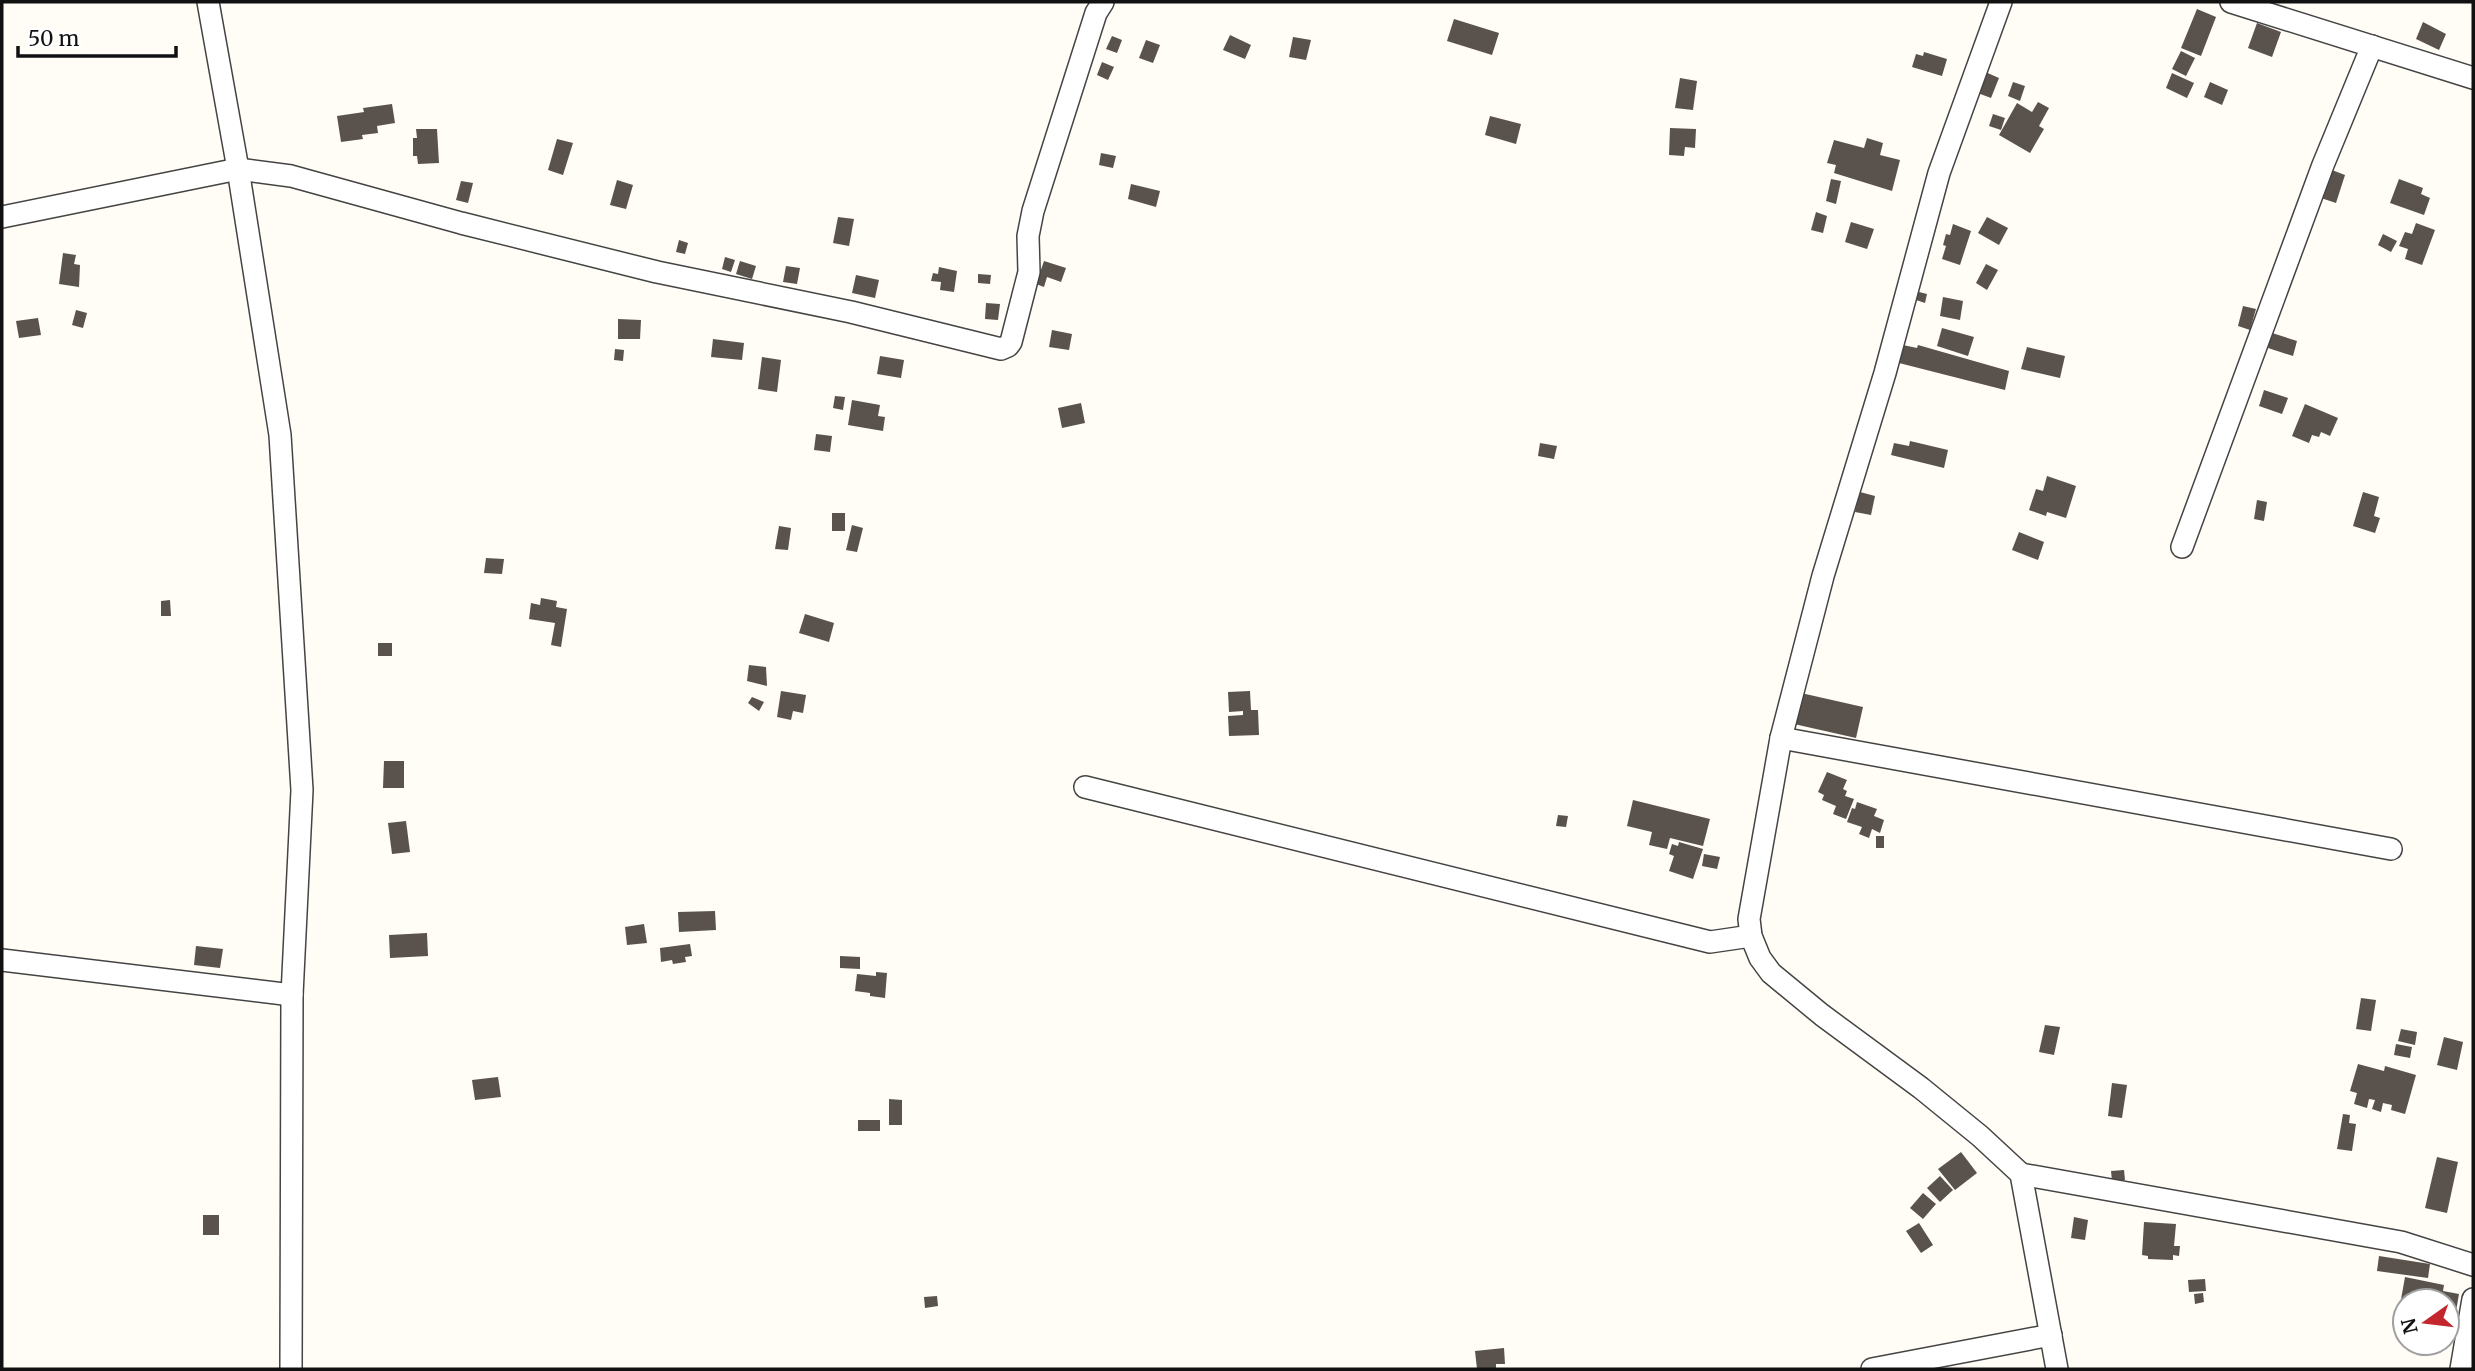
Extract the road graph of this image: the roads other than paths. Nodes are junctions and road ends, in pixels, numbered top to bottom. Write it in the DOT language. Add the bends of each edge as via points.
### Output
graph roads {
  1 [pos="208,2"];
  2 [pos="1103,2"];
  3 [pos="2001,2"];
  4 [pos="2231,2"];
  5 [pos="2372,46"];
  6 [pos="2473,78"];
  7 [pos="238,169"];
  8 [pos="2,217"];
  9 [pos="2182,547"];
  10 [pos="1781,738"];
  11 [pos="1085,788"];
  12 [pos="2391,849"];
  13 [pos="1751,936"];
  14 [pos="2,960"];
  15 [pos="292,995"];
  16 [pos="2021,1174"];
  17 [pos="2473,1265"];
  18 [pos="2473,1299"];
  19 [pos="2050,1335"];
  20 [pos="291,1369"];
  21 [pos="1872,1369"];
  22 [pos="2057,1369"];
  23 [pos="2461,1369"];
  1 -- 7 [label="street"];
  2 -- 7 [label="street" via="1033,211 1029,272 1011,342 1001,349 657,272 291,176"];
  3 -- 10 [label="street" via="1939,173"];
  4 -- 5 [label="street"];
  5 -- 6 [label="street"];
  5 -- 9 [label="street" via="2323,165"];
  7 -- 8 [label="street"];
  7 -- 15 [label="street" via="280,435 302,790"];
  10 -- 12 [label="street"];
  10 -- 13 [label="street" via="1749,919"];
  11 -- 13 [label="street" via="1710,942"];
  13 -- 16 [label="street" via="1772,973 1921,1088"];
  14 -- 15 [label="street"];
  15 -- 20 [label="street"];
  16 -- 17 [label="street" via="2401,1242"];
  16 -- 19 [label="street"];
  18 -- 23 [label="street"];
  19 -- 21 [label="street"];
  19 -- 22 [label="street"];
}
